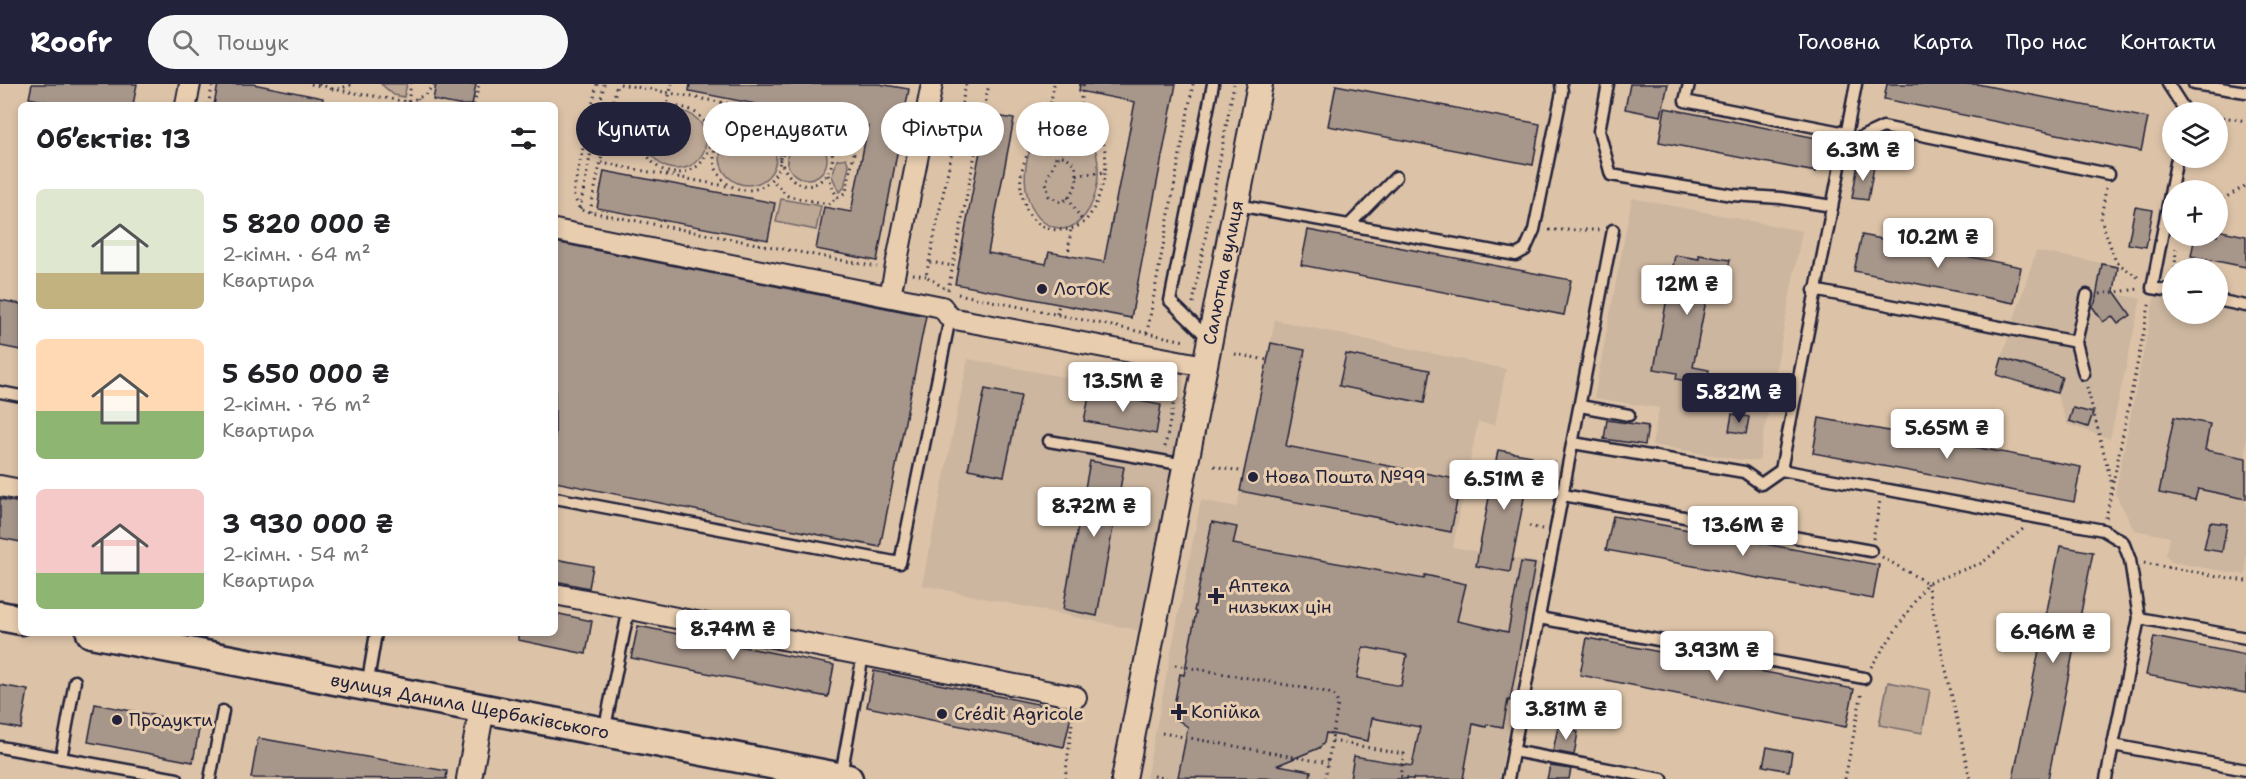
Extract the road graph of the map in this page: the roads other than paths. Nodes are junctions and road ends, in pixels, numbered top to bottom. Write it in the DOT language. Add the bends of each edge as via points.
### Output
graph roads {
  1 [pos="190,84"];
  2 [pos="932,84"];
  3 [pos="1213,84"];
  4 [pos="1260,84"];
  5 [pos="1561,84"];
  6 [pos="1608,84"];
  7 [pos="1689,84"];
  8 [pos="1856,84"];
  9 [pos="2168,84"];
  10 [pos="2194,84"];
  11 [pos="2246,92"];
  12 [pos="187,102"];
  13 [pos="2180,102"];
  14 [pos="1846,133"];
  15 [pos="1844,145"];
  16 [pos="2175,168"];
  17 [pos="2109,174"];
  18 [pos="1396,177"];
  19 [pos="1237,205"];
  20 [pos="1832,207"];
  21 [pos="1349,225"];
  22 [pos="1613,230"];
  23 [pos="558,231"];
  24 [pos="1814,290"];
  25 [pos="2162,290"];
  26 [pos="2087,295"];
  27 [pos="890,296"];
  28 [pos="2228,302"];
  29 [pos="2246,306"];
  30 [pos="950,318"];
  31 [pos="1210,340"];
  32 [pos="2076,342"];
  33 [pos="1193,364"];
  34 [pos="2084,374"];
  35 [pos="0,392"];
  36 [pos="18,395"];
  37 [pos="1580,406"];
  38 [pos="1629,415"];
  39 [pos="1049,441"];
  40 [pos="1573,443"];
  41 [pos="1174,463"];
  42 [pos="1781,470"];
  43 [pos="0,486"];
  44 [pos="18,489"];
  45 [pos="1563,495"];
  46 [pos="558,499"];
  47 [pos="1871,551"];
  48 [pos="558,595"];
  49 [pos="629,608"];
  50 [pos="0,616"];
  51 [pos="1539,618"];
  52 [pos="2139,618"];
  53 [pos="18,619"];
  54 [pos="128,636"];
  55 [pos="375,636"];
  56 [pos="2246,638"];
  57 [pos="864,655"];
  58 [pos="1864,678"];
  59 [pos="75,681"];
  60 [pos="367,686"];
  61 [pos="1076,697"];
  62 [pos="482,709"];
  63 [pos="223,711"];
  64 [pos="604,732"];
  65 [pos="2113,745"];
  66 [pos="0,747"];
  67 [pos="1514,751"];
  68 [pos="61,758"];
  69 [pos="2246,770"];
  70 [pos="844,778"];
  71 [pos="177,779"];
  72 [pos="210,779"];
  73 [pos="469,779"];
  74 [pos="1124,779"];
  75 [pos="1508,779"];
  76 [pos="1662,779"];
  77 [pos="2106,779"];
  1 -- 12 [label="street"];
  2 -- 27 [label="street"];
  3 -- 31 [label="lane" via="1170,301"];
  4 -- 19 [label="street, Салютна вулиця"];
  5 -- 21 [label="lane" via="1534,230 1525,250 1516,255"];
  6 -- 20 [label="lane" via="1599,131 1611,175"];
  7 -- 14 [label="lane" via="1685,102"];
  8 -- 14 [label="lane"];
  9 -- 13 [label="lane"];
  10 -- 11 [label="lane"];
  14 -- 15 [label="lane"];
  15 -- 17 [label="lane" via="1883,127"];
  15 -- 20 [label="lane"];
  16 -- 25 [label="lane" via="2152,288"];
  18 -- 21 [label="lane"];
  19 -- 21 [label="lane"];
  19 -- 31 [label="street, Салютна вулиця"];
  20 -- 24 [label="lane"];
  22 -- 37 [label="lane"];
  23 -- 27 [label="street"];
  24 -- 32 [label="lane"];
  24 -- 42 [label="lane"];
  26 -- 32 [label="lane"];
  27 -- 30 [label="street" via="942,307"];
  28 -- 29 [label="lane"];
  30 -- 33 [label="street"];
  30 -- 46 [label="lane" via="900,563"];
  31 -- 33 [label="street, Салютна вулиця"];
  32 -- 34 [label="lane"];
  33 -- 41 [label="street, Салютна вулиця"];
  35 -- 36 [label="lane"];
  37 -- 38 [label="lane"];
  37 -- 40 [label="lane"];
  39 -- 41 [label="lane"];
  40 -- 42 [label="lane" via="1744,472 1761,484"];
  40 -- 45 [label="lane"];
  41 -- 74 [label="street, Салютна вулиця"];
  42 -- 52 [label="lane" via="2103,531 2123,542"];
  43 -- 44 [label="street"];
  45 -- 47 [label="lane"];
  45 -- 51 [label="lane"];
  48 -- 49 [label="street"];
  49 -- 57 [label="street"];
  49 -- 64 [label="lane"];
  50 -- 53 [label="main road"];
  51 -- 58 [label="lane"];
  51 -- 67 [label="lane"];
  52 -- 56 [label="lane"];
  52 -- 65 [label="lane"];
  54 -- 60 [label="main road, вулиця Данила Щербаківського"];
  55 -- 60 [label="lane"];
  57 -- 61 [label="street"];
  57 -- 70 [label="lane"];
  59 -- 68 [label="lane"];
  60 -- 62 [label="main road, вулиця Данила Щербаківського"];
  62 -- 64 [label="main road, вулиця Данила Щербаківського"];
  62 -- 73 [label="street"];
  63 -- 72 [label="lane"];
  64 -- 70 [label="main road, вулиця Данила Щербаківського"];
  65 -- 69 [label="lane"];
  65 -- 77 [label="lane"];
  66 -- 68 [label="lane"];
  67 -- 75 [label="lane"];
  67 -- 76 [label="lane"];
  68 -- 71 [label="lane"];
}
